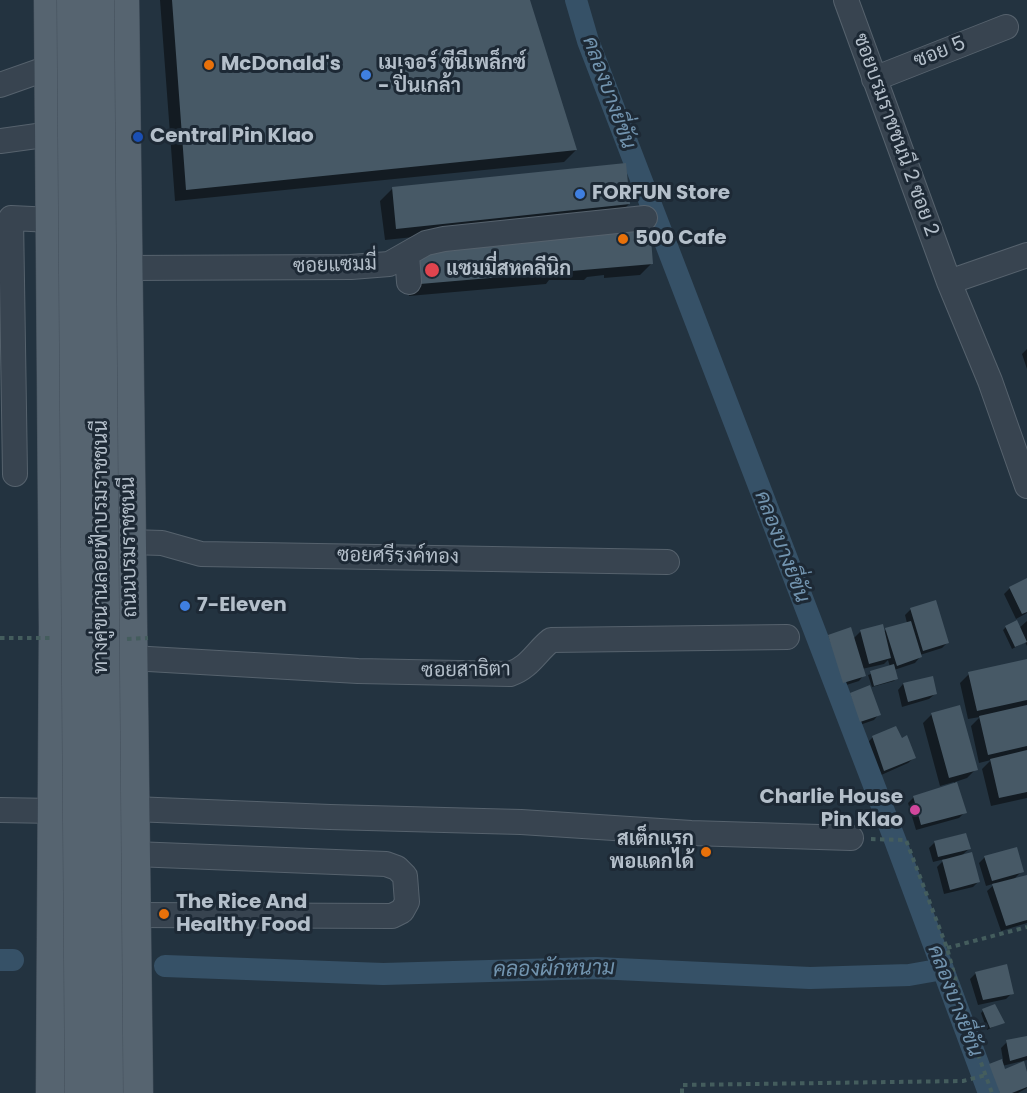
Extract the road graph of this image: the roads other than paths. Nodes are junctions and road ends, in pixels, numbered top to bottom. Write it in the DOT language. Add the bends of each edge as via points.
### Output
graph roads {
  1 [pos="50,0"];
  2 [pos="73,0"];
  3 [pos="98,0"];
  4 [pos="123,0"];
  5 [pos="846,0"];
  6 [pos="1006,27"];
  7 [pos="51,67"];
  8 [pos="874,79"];
  9 [pos="0,85"];
  10 [pos="51,134"];
  11 [pos="0,141"];
  12 [pos="5,218"];
  13 [pos="645,218"];
  14 [pos="52,220"];
  15 [pos="407,255"];
  16 [pos="1027,255"];
  17 [pos="126,268"];
  18 [pos="947,277"];
  19 [pos="409,282"];
  20 [pos="8,474"];
  21 [pos="54,475"];
  22 [pos="1027,486"];
  23 [pos="130,542"];
  24 [pos="667,562"];
  25 [pos="787,637"];
  26 [pos="131,658"];
  27 [pos="0,798"];
  28 [pos="54,805"];
  29 [pos="133,809"];
  30 [pos="0,810"];
  31 [pos="851,838"];
  32 [pos="134,854"];
  33 [pos="135,915"];
  34 [pos="52,1093"];
  35 [pos="81,1093"];
  36 [pos="107,1093"];
  37 [pos="137,1093"];
  1 -- 7 [label="main road"];
  2 -- 35 [label="main road, ทางคู่ขนานลอยฟ้าบรมราชชนนี, bridge"];
  3 -- 36 [label="main road, ทางคู่ขนานลอยฟ้าบรมราชชนนี, bridge"];
  4 -- 17 [label="main road, ถนนบรมราชชนนี"];
  5 -- 8 [label="street, ซอยบรมราชชนนี 2 ซอย 2"];
  6 -- 8 [label="street, ซอย 5"];
  7 -- 9 [label="street"];
  7 -- 10 [label="main road"];
  8 -- 18 [label="street, ซอยบรมราชชนนี 2 ซอย 2"];
  10 -- 11 [label="street"];
  10 -- 14 [label="main road"];
  12 -- 14 [label="street"];
  12 -- 20 [label="street"];
  13 -- 15 [label="street, ซอยแซมมี่" via="444,239 426,243"];
  14 -- 21 [label="main road"];
  15 -- 17 [label="street, ซอยแซมมี่" via="389,264 351,267"];
  15 -- 19 [label="street"];
  16 -- 18 [label="street"];
  17 -- 23 [label="main road, ถนนบรมราชชนนี"];
  18 -- 22 [label="street, ซอยบรมราชชนนี 2 ซอย 2"];
  20 -- 21 [label="street"];
  21 -- 28 [label="main road"];
  23 -- 24 [label="street, ซอยศรีรงค์ทอง" via="162,543 201,554"];
  23 -- 26 [label="main road, ถนนบรมราชชนนี"];
  25 -- 26 [label="street, ซอยสาธิตา" via="550,640 529,664 510,674 358,671"];
  26 -- 29 [label="main road, ถนนบรมราชชนนี"];
  27 -- 28 [label="street"];
  28 -- 30 [label="street"];
  28 -- 34 [label="main road"];
  29 -- 31 [label="street"];
  29 -- 32 [label="main road, ถนนบรมราชชนนี"];
  32 -- 33 [label="main road, ถนนบรมราชชนนี"];
  32 -- 33 [label="street" via="386,864 398,868 405,876 407,902 402,912 392,916"];
  33 -- 37 [label="main road, ถนนบรมราชชนนี"];
}
